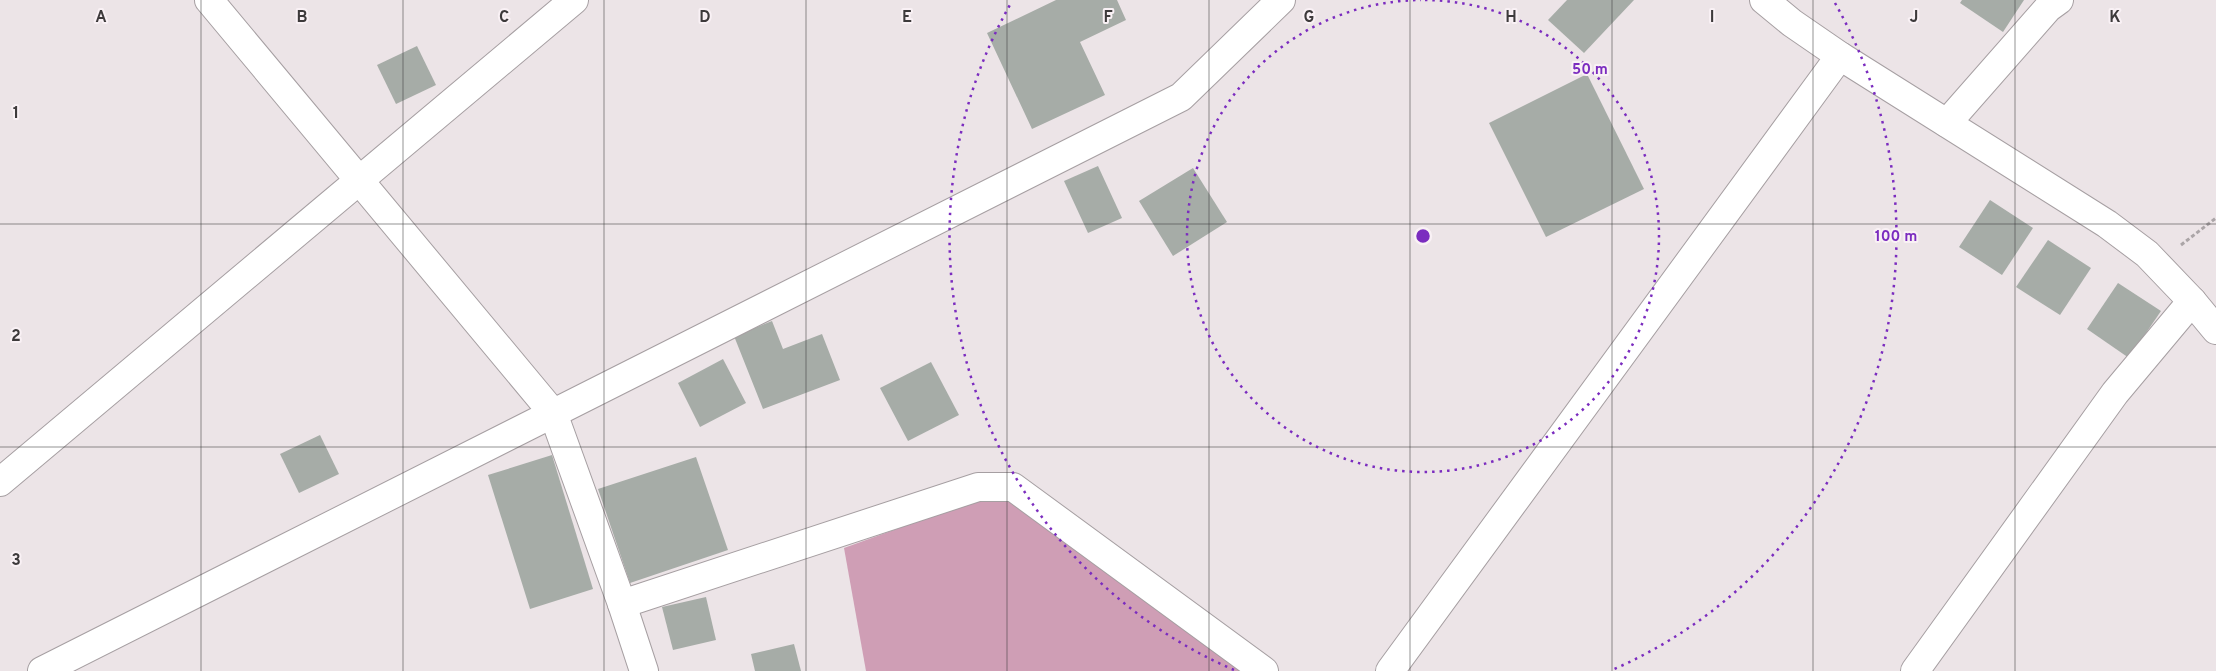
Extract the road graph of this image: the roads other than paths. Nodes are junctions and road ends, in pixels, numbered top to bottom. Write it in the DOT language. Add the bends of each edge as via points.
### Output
graph roads {
  1 [pos="209,0"];
  2 [pos="574,0"];
  3 [pos="1280,0"];
  4 [pos="1764,0"];
  5 [pos="2059,0"];
  6 [pos="1840,56"];
  7 [pos="1947,123"];
  8 [pos="358,180"];
  9 [pos="2192,301"];
  10 [pos="2216,330"];
  11 [pos="552,413"];
  12 [pos="0,482"];
  13 [pos="622,604"];
  14 [pos="42,671"];
  15 [pos="644,671"];
  16 [pos="1264,671"];
  17 [pos="1390,671"];
  18 [pos="1915,671"];
  1 -- 8 [label="street"];
  2 -- 8 [label="street"];
  3 -- 11 [label="street" via="1181,97"];
  4 -- 6 [label="street"];
  5 -- 7 [label="street" via="2048,8"];
  6 -- 7 [label="street"];
  6 -- 17 [label="street"];
  7 -- 9 [label="street" via="2107,224 2147,254"];
  8 -- 11 [label="street"];
  8 -- 12 [label="street"];
  9 -- 10 [label="street"];
  9 -- 18 [label="street" via="2115,393"];
  11 -- 13 [label="street"];
  11 -- 14 [label="street"];
  13 -- 15 [label="street"];
  13 -- 16 [label="street" via="978,487 1013,487"];
}
